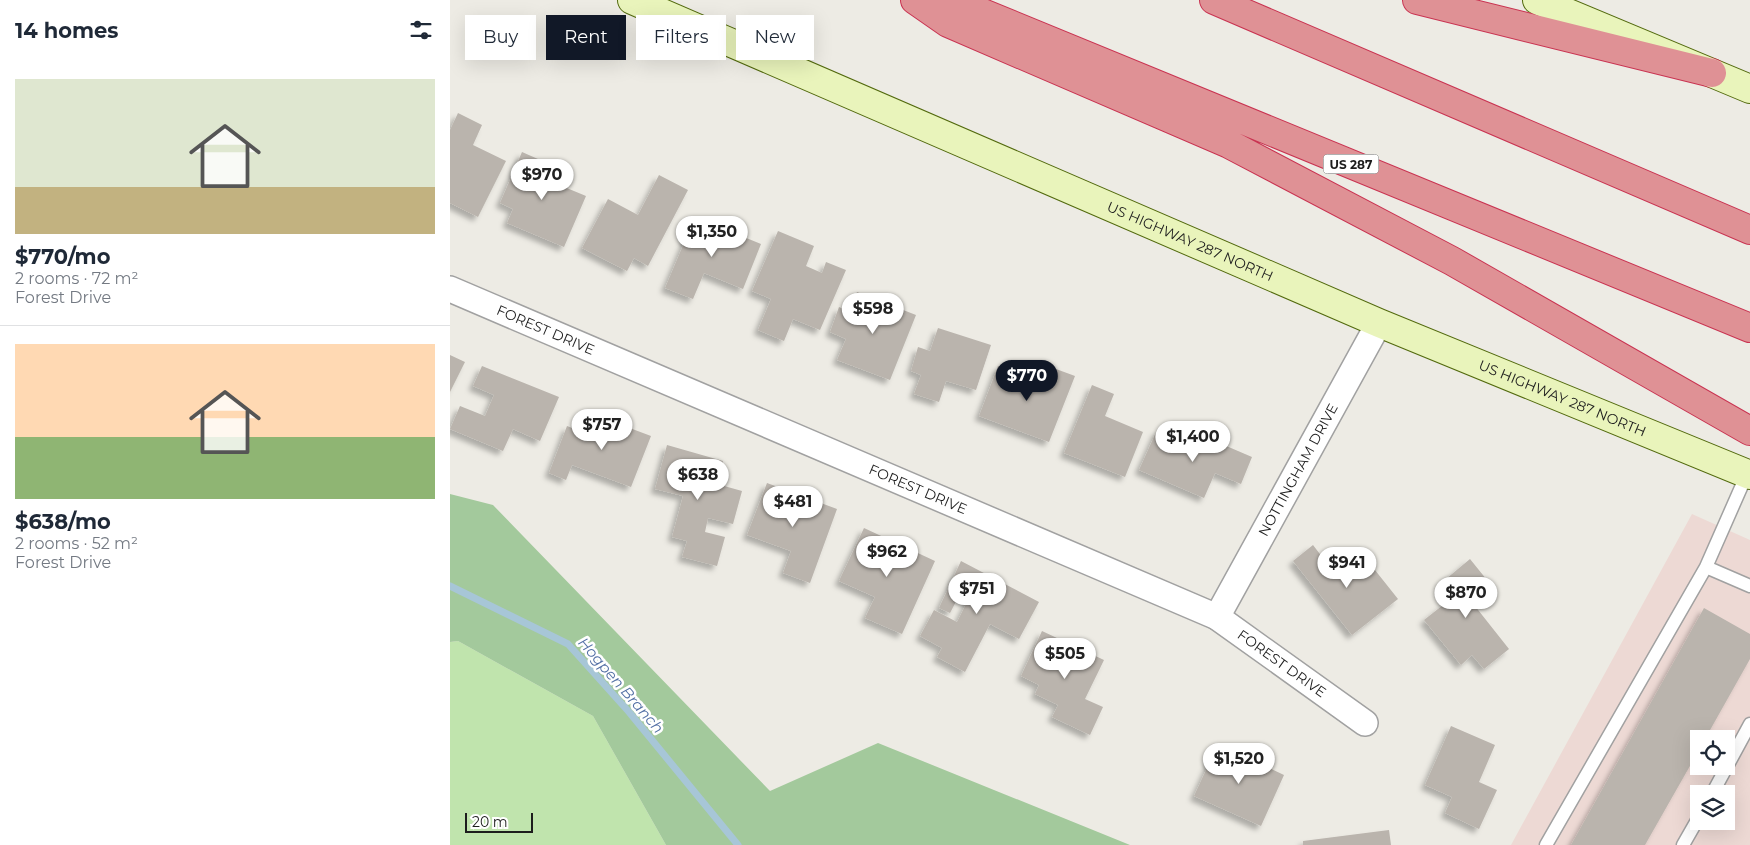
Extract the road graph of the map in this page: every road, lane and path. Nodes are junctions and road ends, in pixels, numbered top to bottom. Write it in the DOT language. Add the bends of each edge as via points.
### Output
graph roads {
  1 [pos="632,0"];
  2 [pos="914,0"];
  3 [pos="952,0"];
  4 [pos="1214,0"];
  5 [pos="1417,0"];
  6 [pos="1537,0"];
  7 [pos="1712,73"];
  8 [pos="1750,89"];
  9 [pos="1750,230"];
  10 [pos="450,289"];
  11 [pos="1379,323"];
  12 [pos="1750,328"];
  13 [pos="1750,430"];
  14 [pos="1748,475"];
  15 [pos="1706,567"];
  16 [pos="1750,586"];
  17 [pos="1217,617"];
  18 [pos="1366,723"];
  19 [pos="1750,724"];
  20 [pos="1745,744"];
  21 [pos="1718,785"];
  22 [pos="1692,830"];
  23 [pos="1546,845"];
  24 [pos="1683,845"];
  1 -- 11 [label="main road, US HIGHWAY 287 NORTH"];
  2 -- 13 [label="highway" via="948,23 1229,144 1452,261"];
  3 -- 12 [label="highway, US 287"];
  4 -- 9 [label="highway"];
  5 -- 7 [label="highway"];
  6 -- 7 [label="main road"];
  7 -- 8 [label="main road"];
  10 -- 17 [label="street, FOREST DRIVE"];
  11 -- 14 [label="main road, US HIGHWAY 287 NORTH"];
  11 -- 17 [label="street, NOTTINGHAM DRIVE"];
  14 -- 15 [label="lane"];
  15 -- 16 [label="lane"];
  15 -- 23 [label="lane"];
  17 -- 18 [label="street, FOREST DRIVE"];
  19 -- 20 [label="lane"];
  20 -- 21 [label="lane"];
  22 -- 24 [label="lane"];
}
